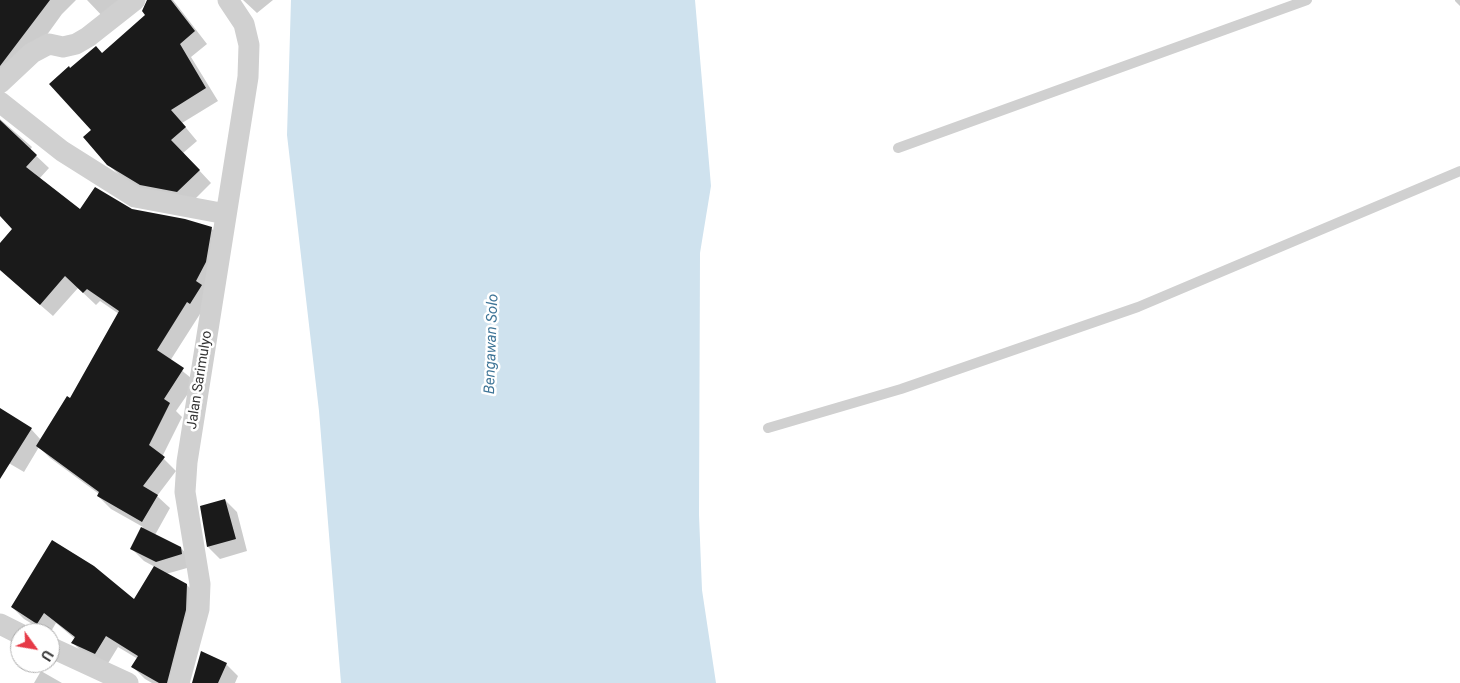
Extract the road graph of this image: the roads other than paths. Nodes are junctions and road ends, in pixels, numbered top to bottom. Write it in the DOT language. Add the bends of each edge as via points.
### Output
graph roads {
  1 [pos="135,0"];
  2 [pos="228,0"];
  3 [pos="1307,0"];
  4 [pos="0,83"];
  5 [pos="0,102"];
  6 [pos="898,148"];
  7 [pos="1460,171"];
  8 [pos="226,214"];
  9 [pos="768,428"];
  10 [pos="60,652"];
  11 [pos="128,683"];
  12 [pos="179,683"];
  1 -- 4 [label="street" via="88,38 62,47 49,44 32,53"];
  2 -- 8 [label="street, Jalan Sarimulyo" via="244,24 249,45 248,77"];
  3 -- 6 [label="lane"];
  5 -- 8 [label="street" via="62,151 135,197"];
  7 -- 9 [label="lane" via="1138,307 901,389"];
  8 -- 12 [label="street, Jalan Sarimulyo" via="187,462 186,492 200,584 199,609"];
  10 -- 11 [label="street"];
}
